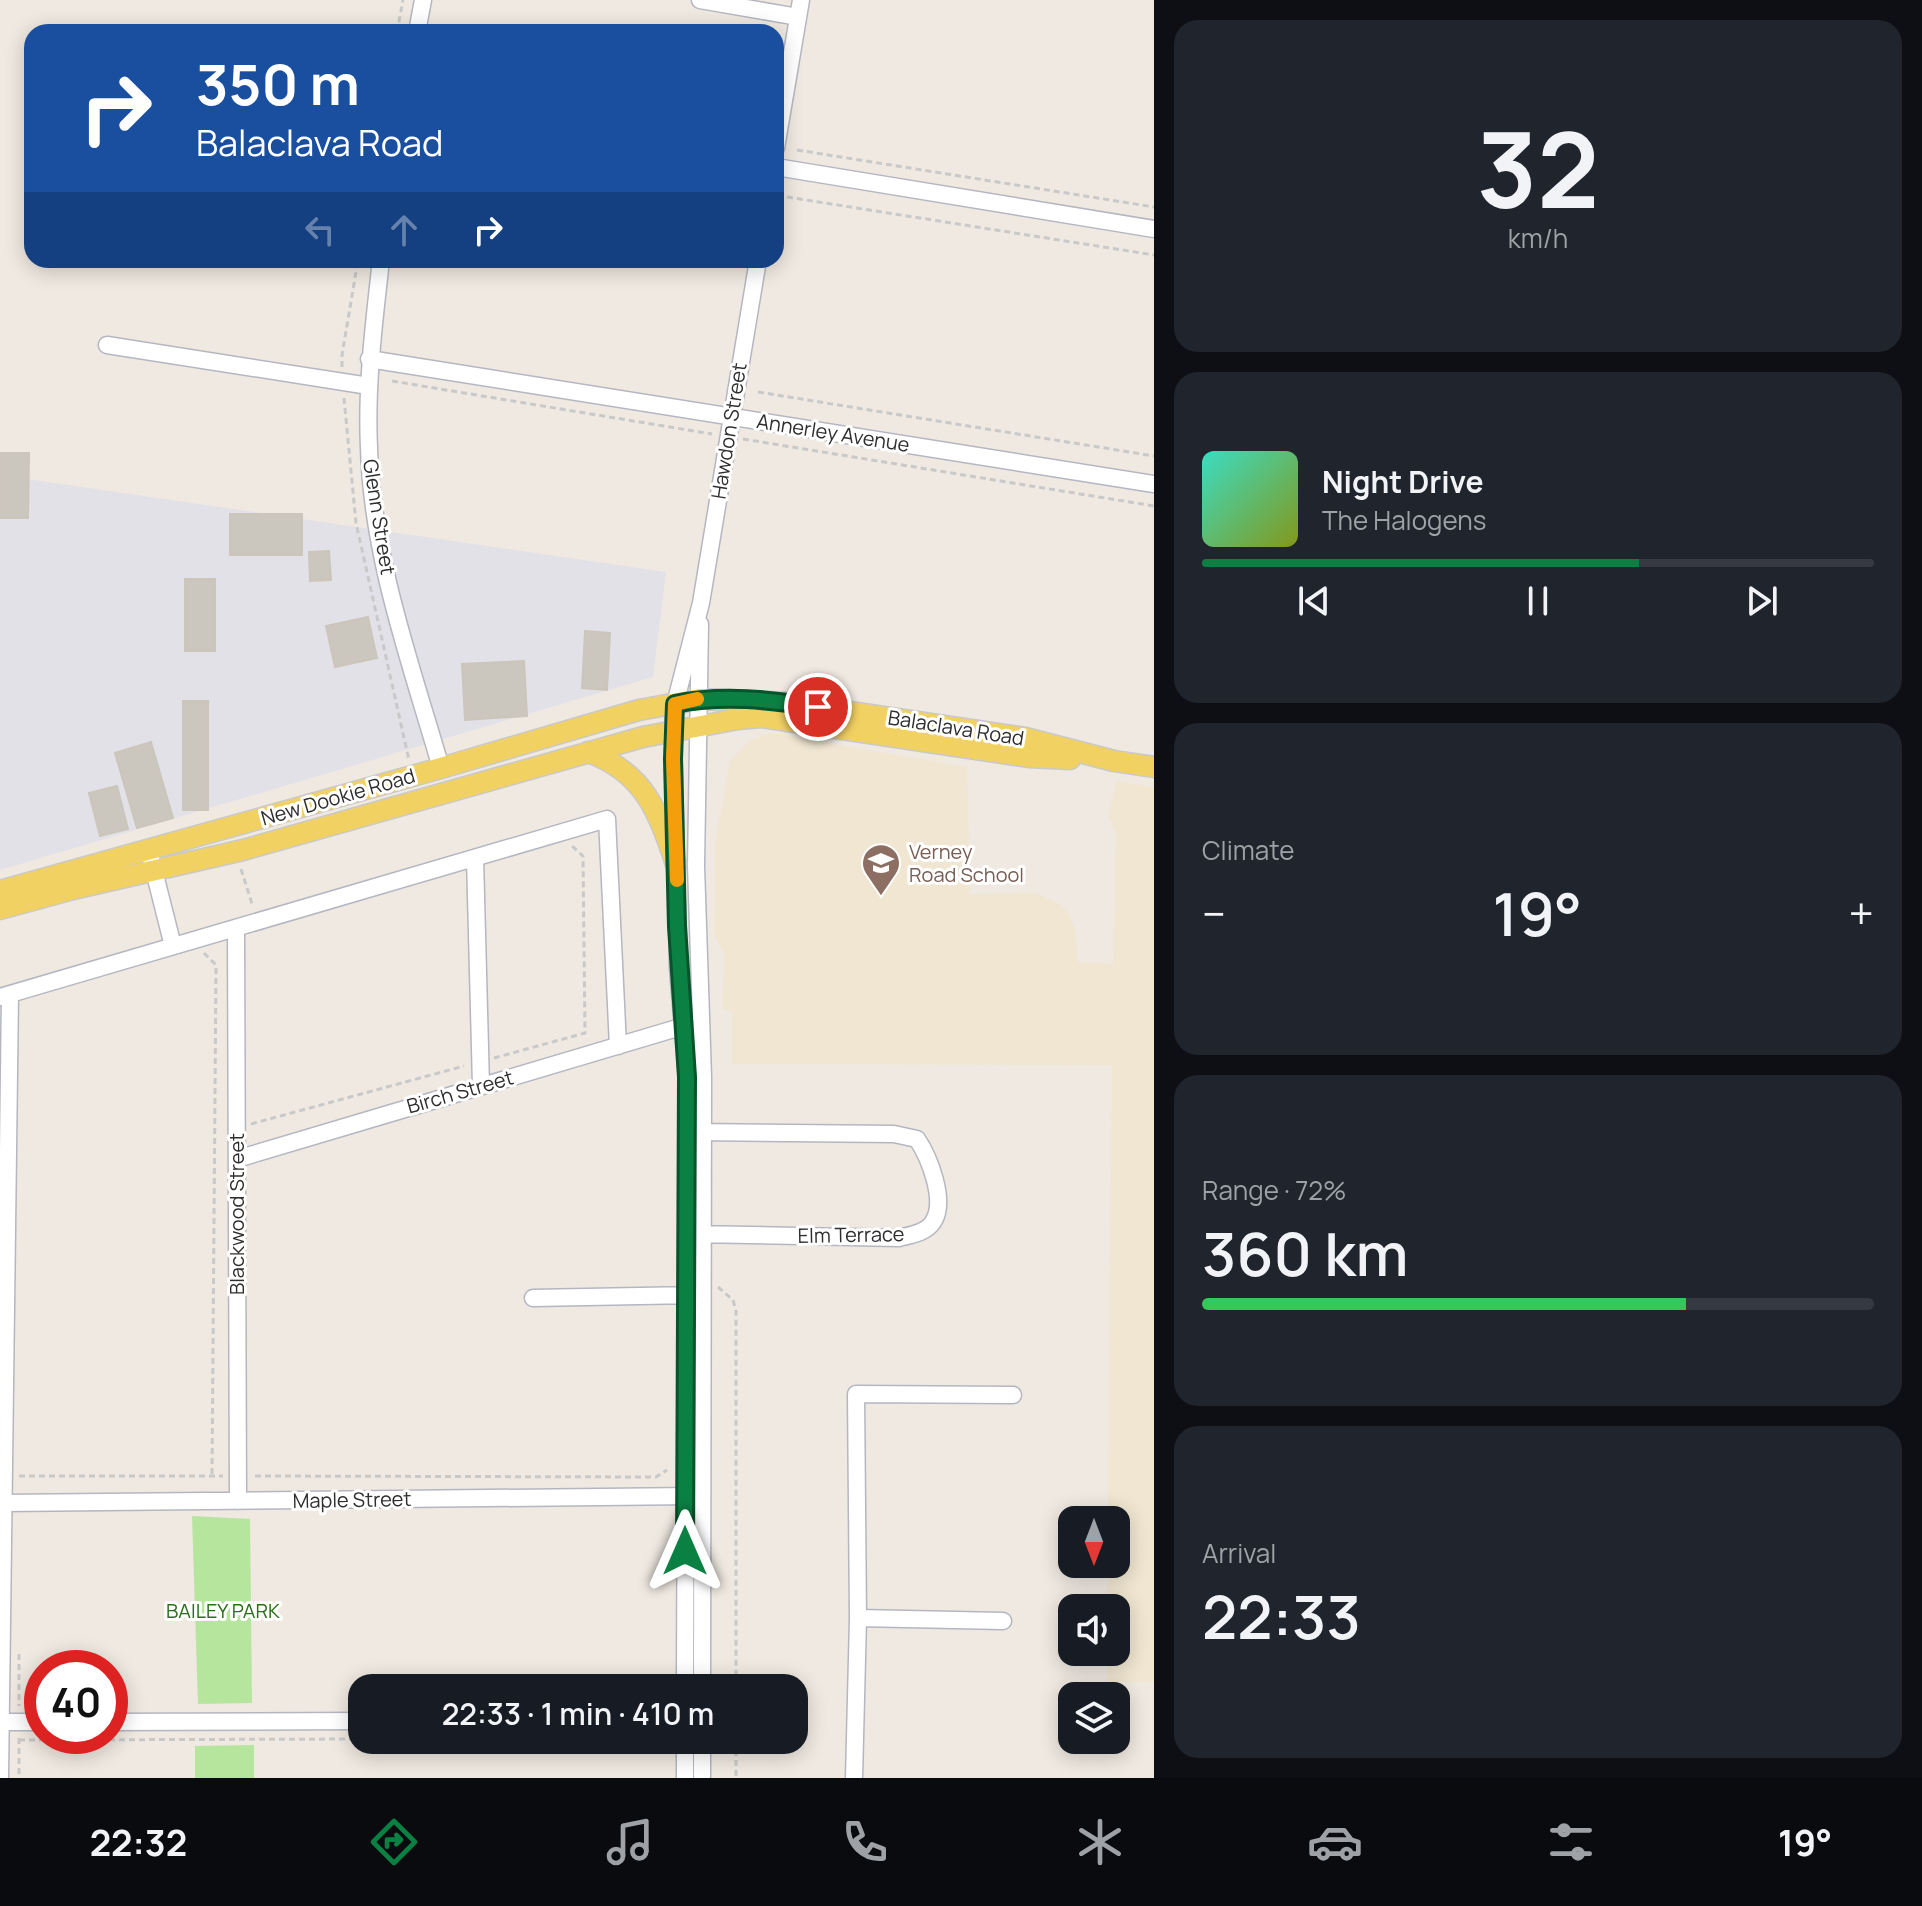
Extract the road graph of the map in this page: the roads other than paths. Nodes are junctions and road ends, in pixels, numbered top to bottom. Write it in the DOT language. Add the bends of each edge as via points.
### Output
graph roads {
  1 [pos="423,0"];
  2 [pos="700,0"];
  3 [pos="800,8"];
  4 [pos="418,24"];
  5 [pos="784,101"];
  6 [pos="784,168"];
  7 [pos="1154,229"];
  8 [pos="380,268"];
  9 [pos="757,268"];
  10 [pos="107,345"];
  11 [pos="369,359"];
  12 [pos="369,386"];
  13 [pos="731,417"];
  14 [pos="1154,484"];
  15 [pos="701,603"];
  16 [pos="700,699"];
  17 [pos="675,704"];
  18 [pos="700,726"];
  19 [pos="673,732"];
  20 [pos="588,752"];
  21 [pos="1114,761"];
  22 [pos="1154,767"];
  23 [pos="441,768"];
  24 [pos="149,850"];
  25 [pos="475,858"];
  26 [pos="676,864"];
  27 [pos="155,872"];
  28 [pos="0,891"];
  29 [pos="0,909"];
  30 [pos="236,928"];
  31 [pos="173,946"];
  32 [pos="5,996"];
  33 [pos="684,1026"];
  34 [pos="618,1046"];
  35 [pos="481,1086"];
  36 [pos="694,1132"];
  37 [pos="237,1159"];
  38 [pos="694,1234"];
  39 [pos="694,1295"];
  40 [pos="533,1298"];
  41 [pos="1013,1395"];
  42 [pos="693,1496"];
  43 [pos="238,1501"];
  44 [pos="4,1503"];
  45 [pos="858,1618"];
  46 [pos="1003,1621"];
  47 [pos="686,1674"];
  48 [pos="701,1674"];
  49 [pos="348,1721"];
  50 [pos="1,1722"];
  51 [pos="24,1722"];
  52 [pos="128,1722"];
  53 [pos="685,1754"];
  54 [pos="702,1754"];
  55 [pos="0,1778"];
  56 [pos="685,1778"];
  57 [pos="702,1778"];
  58 [pos="854,1778"];
  1 -- 4 [label="street"];
  2 -- 3 [label="street"];
  3 -- 5 [label="street"];
  6 -- 7 [label="street"];
  8 -- 11 [label="street, Glenn Street"];
  9 -- 13 [label="street, Hawdon Street"];
  10 -- 12 [label="street"];
  11 -- 12 [label="street, Glenn Street"];
  11 -- 13 [label="street, Annerley Avenue"];
  12 -- 23 [label="street, Glenn Street" via="376,518 391,594"];
  13 -- 14 [label="street, Annerley Avenue"];
  13 -- 15 [label="street, Hawdon Street"];
  15 -- 16 [label="street, Hawdon Street"];
  15 -- 17 [label="street, Hawdon Street"];
  16 -- 17 [label="main road, Balaclava Road"];
  16 -- 18 [label="street, Hawdon Street"];
  16 -- 21 [label="main road, Balaclava Road" via="757,700 1025,738"];
  17 -- 19 [label="street, Hawdon Street"];
  17 -- 23 [label="main road, New Dookie Road"];
  18 -- 19 [label="main road, Balaclava Road"];
  18 -- 21 [label="main road, Balaclava Road" via="761,717 1029,757"];
  18 -- 36 [label="street, Hawdon Street"];
  19 -- 20 [label="main road, New Dookie Road"];
  19 -- 26 [label="street, Hawdon Street"];
  20 -- 26 [label="main road" via="638,781"];
  20 -- 27 [label="main road, New Dookie Road"];
  21 -- 22 [label="main road, Balaclava Road"];
  23 -- 24 [label="main road, New Dookie Road"];
  24 -- 27 [label="street"];
  24 -- 28 [label="main road, New Dookie Road"];
  25 -- 30 [label="street"];
  25 -- 34 [label="street" via="607,819"];
  25 -- 35 [label="street"];
  26 -- 33 [label="street, Hawdon Street"];
  27 -- 29 [label="main road, New Dookie Road"];
  27 -- 31 [label="street"];
  30 -- 31 [label="street"];
  30 -- 37 [label="street, Blackwood Street"];
  31 -- 32 [label="street"];
  32 -- 44 [label="street"];
  33 -- 34 [label="street, Birch Street"];
  33 -- 36 [label="street, Hawdon Street"];
  34 -- 35 [label="street, Birch Street"];
  35 -- 37 [label="street, Birch Street"];
  36 -- 38 [label="street"];
  36 -- 38 [label="street, Elm Terrace" via="894,1134 917,1139 928,1156 938,1207 933,1222 921,1232 899,1238"];
  37 -- 43 [label="street, Blackwood Street"];
  38 -- 39 [label="street"];
  38 -- 39 [label="street" via="702,1273"];
  39 -- 40 [label="street"];
  39 -- 42 [label="street"];
  41 -- 45 [label="street" via="856,1394"];
  42 -- 43 [label="street, Maple Street"];
  42 -- 47 [label="street"];
  42 -- 48 [label="street"];
  43 -- 44 [label="street, Maple Street"];
  44 -- 50 [label="street"];
  45 -- 46 [label="street"];
  45 -- 58 [label="street"];
  49 -- 52 [label="street"];
  50 -- 51 [label="street"];
  50 -- 55 [label="street"];
  53 -- 56 [label="street"];
  54 -- 57 [label="street"];
}
